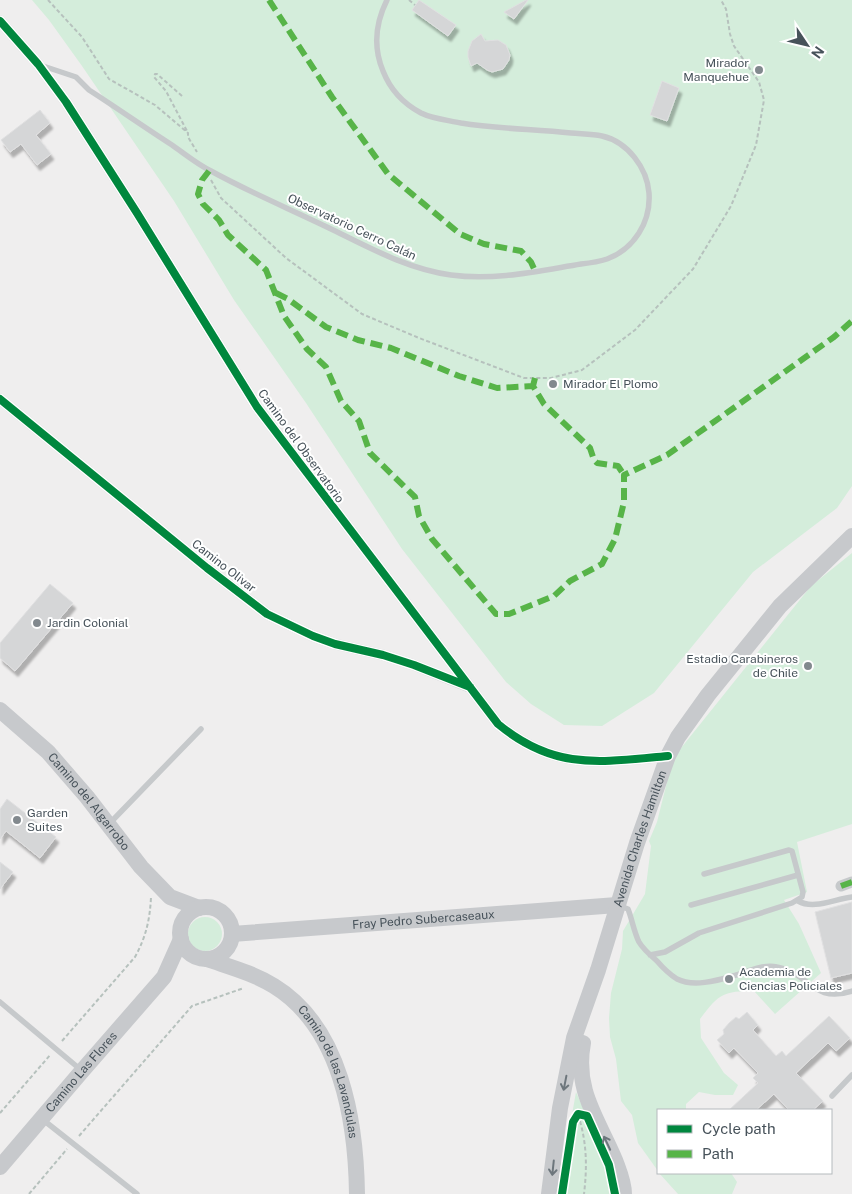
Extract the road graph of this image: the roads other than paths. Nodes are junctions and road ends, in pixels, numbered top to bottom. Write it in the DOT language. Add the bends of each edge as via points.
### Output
graph roads {
  1 [pos="387,0"];
  2 [pos="0,21"];
  3 [pos="38,64"];
  4 [pos="0,399"];
  5 [pos="852,536"];
  6 [pos="470,687"];
  7 [pos="0,710"];
  8 [pos="201,730"];
  9 [pos="668,756"];
  10 [pos="108,826"];
  11 [pos="704,874"];
  12 [pos="798,875"];
  13 [pos="170,897"];
  14 [pos="852,898"];
  15 [pos="798,901"];
  16 [pos="617,905"];
  17 [pos="691,906"];
  18 [pos="199,908"];
  19 [pos="181,934"];
  20 [pos="230,940"];
  21 [pos="650,955"];
  22 [pos="202,958"];
  23 [pos="598,970"];
  24 [pos="257,976"];
  25 [pos="164,977"];
  26 [pos="852,991"];
  27 [pos="0,1002"];
  28 [pos="82,1070"];
  29 [pos="852,1075"];
  30 [pos="832,1096"];
  31 [pos="41,1118"];
  32 [pos="0,1168"];
  33 [pos="137,1194"];
  34 [pos="357,1194"];
  35 [pos="550,1194"];
  36 [pos="624,1194"];
  1 -- 3 [label="lane, Observatorio Cerro Calán" via="377,33 378,58 394,90 412,107 433,118 485,126 603,136 629,151 641,167 649,195 645,220 633,242 598,262 501,276 450,275 424,270 398,261 209,171 89,90 76,76"];
  2 -- 3 [label="street, Camino del Observatorio"];
  3 -- 6 [label="street, Camino del Observatorio" via="132,205 257,407"];
  4 -- 6 [label="street, Camino Olivar" via="267,614 320,638 406,663"];
  5 -- 9 [label="street, Avenida Charles Hamilton" via="774,613 708,695"];
  6 -- 9 [label="street, Camino del Observatorio" via="498,724 522,742 549,754 593,762"];
  7 -- 10 [label="street, Camino del Algarrobo" via="48,752"];
  8 -- 10 [label="lane"];
  9 -- 16 [label="street, Avenida Charles Hamilton"];
  10 -- 13 [label="street, Camino del Algarrobo"];
  11 -- 12 [label="lane" via="789,850"];
  12 -- 15 [label="lane" via="803,892"];
  12 -- 17 [label="lane"];
  13 -- 18 [label="street, Camino del Algarrobo"];
  13 -- 19 [label="street, Camino del Algarrobo"];
  14 -- 15 [label="lane" via="812,906"];
  15 -- 21 [label="lane" via="699,933 665,952"];
  16 -- 20 [label="street, Fray Pedro Subercaseaux"];
  16 -- 21 [label="lane" via="628,909 638,941"];
  16 -- 23 [label="street, Avenida Charles Hamilton"];
  18 -- 19 [label="street" via="187,916"];
  18 -- 20 [label="street" via="215,909 228,919"];
  19 -- 22 [label="street" via="184,947 190,954"];
  19 -- 25 [label="street, Camino Las Flores"];
  20 -- 22 [label="street" via="220,955"];
  20 -- 24 [label="street, Camino de las Lavandulas"];
  21 -- 26 [label="lane" via="678,980 697,983 719,980 763,966 774,966 787,969 820,992 840,995"];
  22 -- 24 [label="street, Camino de las Lavandulas"];
  22 -- 25 [label="street, Camino Las Flores"];
  23 -- 35 [label="street, Avenida Charles Hamilton, one-way" via="574,1038 560,1108"];
  36 -- 23 [label="street, Avenida Charles Hamilton, one-way" via="619,1172 582,1083 580,1060"];
  24 -- 34 [label="street, Camino de las Lavandulas" via="293,1000 308,1016 333,1055 350,1121"];
  25 -- 28 [label="street, Camino Las Flores"];
  27 -- 28 [label="lane"];
  28 -- 31 [label="street, Camino Las Flores"];
  29 -- 30 [label="lane"];
  31 -- 32 [label="street, Camino Las Flores"];
  31 -- 33 [label="lane"];
}
